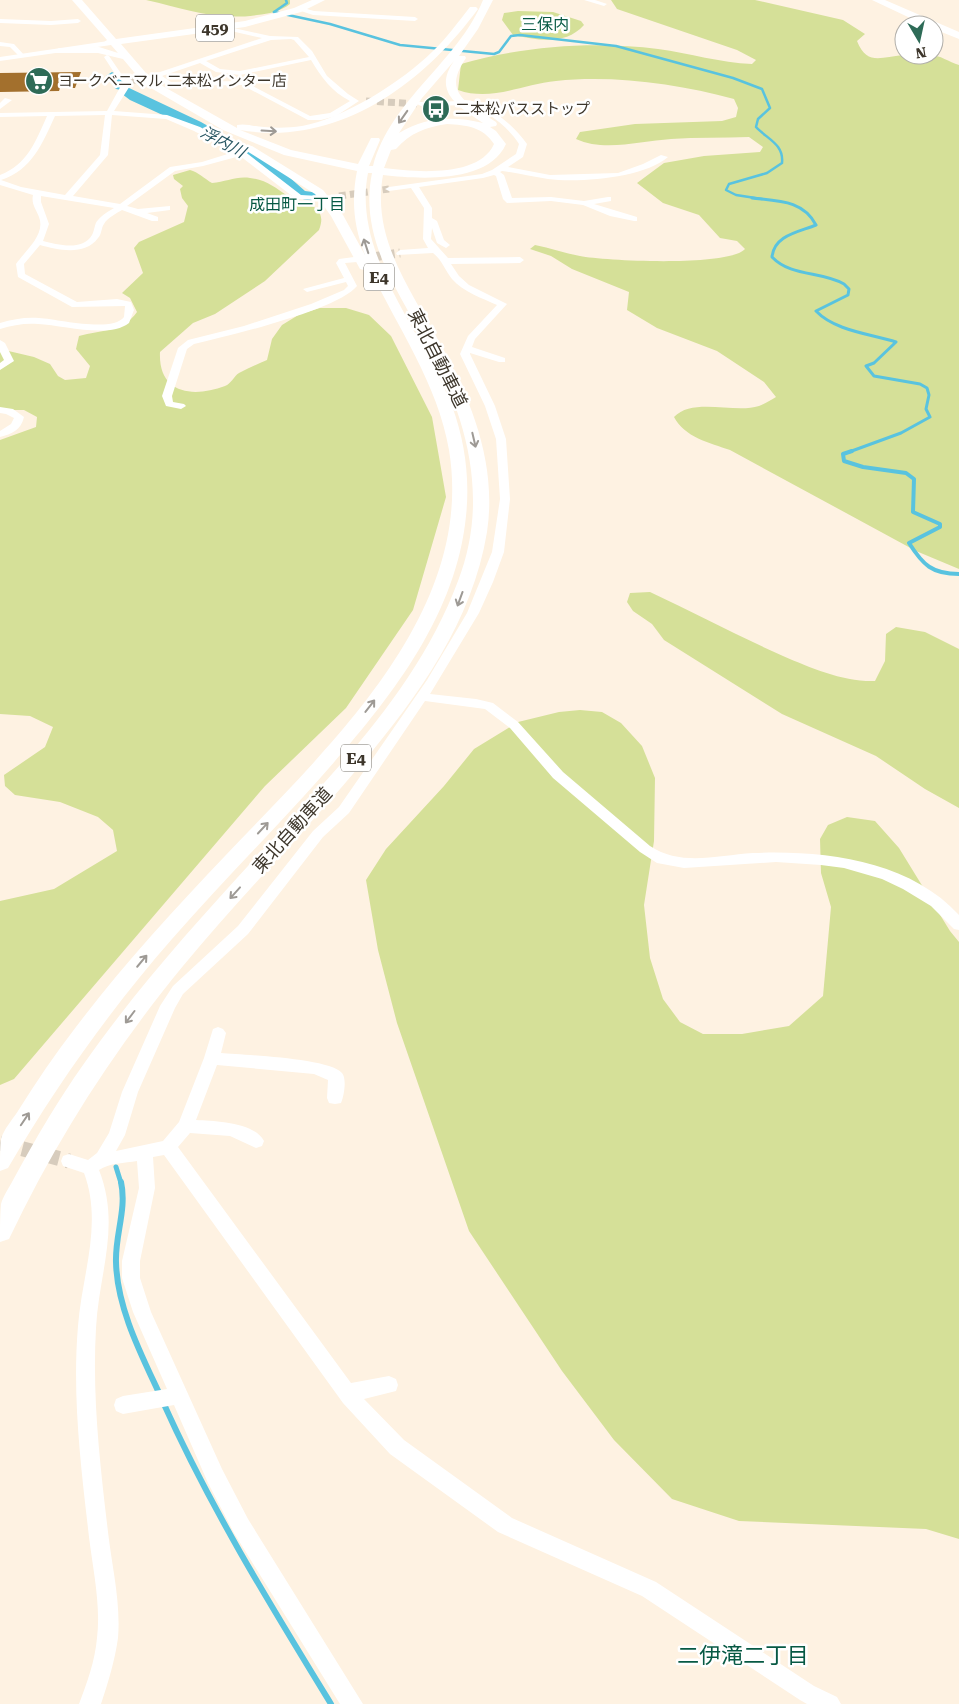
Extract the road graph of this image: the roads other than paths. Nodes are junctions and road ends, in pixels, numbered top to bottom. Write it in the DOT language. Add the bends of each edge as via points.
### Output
graph roads {
  1 [pos="75,0"];
  2 [pos="320,0"];
  3 [pos="488,0"];
  4 [pos="587,0"];
  5 [pos="877,0"];
  6 [pos="476,4"];
  7 [pos="604,4"];
  8 [pos="300,9"];
  9 [pos="911,15"];
  10 [pos="415,19"];
  11 [pos="0,21"];
  12 [pos="78,21"];
  13 [pos="477,25"];
  14 [pos="220,27"];
  15 [pos="944,29"];
  16 [pos="102,32"];
  17 [pos="160,36"];
  18 [pos="959,36"];
  19 [pos="270,38"];
  20 [pos="111,43"];
  21 [pos="0,44"];
  22 [pos="59,50"];
  23 [pos="22,56"];
  24 [pos="123,56"];
  25 [pos="107,57"];
  26 [pos="313,58"];
  27 [pos="0,59"];
  28 [pos="201,61"];
  29 [pos="8,100"];
  30 [pos="355,101"];
  31 [pos="366,101"];
  32 [pos="466,102"];
  33 [pos="457,103"];
  34 [pos="440,104"];
  35 [pos="0,106"];
  36 [pos="394,112"];
  37 [pos="110,113"];
  38 [pos="52,114"];
  39 [pos="0,115"];
  40 [pos="221,123"];
  41 [pos="379,132"];
  42 [pos="235,140"];
  43 [pos="240,153"];
  44 [pos="664,156"];
  45 [pos="381,165"];
  46 [pos="498,170"];
  47 [pos="0,178"];
  48 [pos="0,182"];
  49 [pos="382,184"];
  50 [pos="414,186"];
  51 [pos="37,194"];
  52 [pos="339,196"];
  53 [pos="329,197"];
  54 [pos="67,198"];
  55 [pos="319,198"];
  56 [pos="608,199"];
  57 [pos="584,203"];
  58 [pos="120,207"];
  59 [pos="162,207"];
  60 [pos="140,211"];
  61 [pos="613,214"];
  62 [pos="155,219"];
  63 [pos="634,219"];
  64 [pos="599,220"];
  65 [pos="38,242"];
  66 [pos="441,248"];
  67 [pos="400,253"];
  68 [pos="354,260"];
  69 [pos="520,260"];
  70 [pos="446,261"];
  71 [pos="349,279"];
  72 [pos="308,289"];
  73 [pos="0,326"];
  74 [pos="0,343"];
  75 [pos="466,348"];
  76 [pos="502,360"];
  77 [pos="0,367"];
  78 [pos="428,367"];
  79 [pos="181,406"];
  80 [pos="0,410"];
  81 [pos="0,434"];
  82 [pos="422,697"];
  83 [pos="959,925"];
  84 [pos="218,1032"];
  85 [pos="212,1058"];
  86 [pos="335,1098"];
  87 [pos="186,1126"];
  88 [pos="256,1140"];
  89 [pos="168,1147"];
  90 [pos="145,1153"];
  91 [pos="0,1161"];
  92 [pos="69,1161"];
  93 [pos="96,1163"];
  94 [pos="0,1231"];
  95 [pos="389,1385"];
  96 [pos="347,1393"];
  97 [pos="166,1398"];
  98 [pos="123,1405"];
  99 [pos="90,1704"];
  100 [pos="352,1704"];
  101 [pos="830,1704"];
  1 -- 16 [label="highway" via="75,5"];
  2 -- 8 [label="highway, 459"];
  3 -- 13 [label="highway"];
  4 -- 7 [label="street"];
  5 -- 9 [label="highway"];
  6 -- 36 [label="highway" via="446,51"];
  40 -- 6 [label="highway, one-way" via="281,131 307,129 334,121 369,103 416,71 440,49"];
  8 -- 10 [label="street" via="314,13"];
  8 -- 14 [label="highway, 459"];
  11 -- 12 [label="street"];
  13 -- 42 [label="highway" via="450,82 460,102 495,126 507,139 506,152 491,165 473,172 437,178 389,176 316,164"];
  13 -- 45 [label="highway, one-way" via="400,120 386,144"];
  14 -- 17 [label="highway, 459"];
  14 -- 19 [label="street"];
  15 -- 18 [label="highway"];
  16 -- 17 [label="highway" via="128,37"];
  16 -- 20 [label="highway"];
  16 -- 22 [label="highway" via="89,42"];
  17 -- 20 [label="highway, 459"];
  17 -- 24 [label="highway" via="130,46"];
  19 -- 26 [label="street" via="296,38"];
  19 -- 28 [label="street"];
  20 -- 22 [label="main road"];
  20 -- 24 [label="highway"];
  21 -- 23 [label="street" via="12,45"];
  22 -- 23 [label="main road"];
  22 -- 24 [label="highway" via="99,50"];
  23 -- 27 [label="main road"];
  24 -- 40 [label="highway" via="148,82"];
  24 -- 42 [label="highway" via="149,91"];
  25 -- 37 [label="street" via="119,76 128,81"];
  26 -- 28 [label="street" via="243,72 215,70"];
  26 -- 30 [label="street" via="324,77"];
  28 -- 30 [label="street" via="154,76 169,84 243,83 308,118 328,117"];
  29 -- 35 [label="street"];
  30 -- 31 [label="street"];
  32 -- 46 [label="street" via="474,103 521,140 523,149 520,155"];
  33 -- 34 [label="street"];
  37 -- 38 [label="street"];
  37 -- 43 [label="street" via="167,118 197,129"];
  37 -- 54 [label="street" via="104,155"];
  38 -- 39 [label="street"];
  38 -- 47 [label="street" via="24,166"];
  40 -- 45 [label="highway" via="243,136 288,153 344,166 405,174 450,173 472,168 492,158 500,144 492,132 479,126 450,121 429,124 399,137"];
  78 -- 41 [label="highway, 東北自動車道 / E4, one-way" via="380,280 369,254 360,217 360,179"];
  42 -- 78 [label="highway" via="308,184 326,200 367,272"];
  43 -- 55 [label="street" via="297,196"];
  43 -- 58 [label="street" via="173,169"];
  44 -- 46 [label="street" via="646,166 603,176 550,177"];
  45 -- 49 [label="highway"];
  46 -- 50 [label="street" via="461,180"];
  46 -- 57 [label="street" via="510,201"];
  48 -- 51 [label="street"];
  49 -- 50 [label="street"];
  49 -- 94 [label="highway, 東北自動車道 / E4, one-way" via="378,234 392,270 466,409 479,459 478,536 457,607 421,674 368,744 191,942 90,1071 51,1134"];
  50 -- 66 [label="street" via="428,208 428,242"];
  51 -- 54 [label="street"];
  51 -- 65 [label="street" via="42,224"];
  52 -- 53 [label="street"];
  54 -- 58 [label="street"];
  56 -- 57 [label="street"];
  57 -- 61 [label="street"];
  58 -- 60 [label="street"];
  58 -- 65 [label="street" via="100,222 96,236 87,244 60,247"];
  59 -- 60 [label="street"];
  60 -- 62 [label="street"];
  61 -- 63 [label="street"];
  61 -- 64 [label="street"];
  65 -- 73 [label="street" via="20,264 20,275 75,305 128,304 129,317 123,324 113,326 36,322"];
  66 -- 67 [label="street"];
  66 -- 70 [label="street"];
  68 -- 71 [label="street" via="340,263"];
  69 -- 70 [label="street"];
  70 -- 75 [label="street" via="466,287 503,304 471,338"];
  71 -- 72 [label="street"];
  71 -- 79 [label="street" via="352,289 314,306 248,328 191,342 183,348 167,396 169,404"];
  74 -- 77 [label="street" via="9,361"];
  75 -- 76 [label="street"];
  75 -- 82 [label="street" via="466,360 484,392 501,438 505,499 498,552 487,582 473,613"];
  91 -- 78 [label="highway, 東北自動車道 / E4, one-way" via="57,1071 112,997 164,935 345,737 397,670 417,637 447,569 459,509 460,480 454,435"];
  80 -- 81 [label="street" via="19,417 14,428"];
  82 -- 83 [label="street" via="489,706 514,725 558,775 661,859 680,862 805,858 850,863 882,872 916,889 939,904"];
  82 -- 93 [label="street" via="344,810 318,834 243,930 178,990 130,1092 117,1135"];
  84 -- 85 [label="street"];
  85 -- 86 [label="street" via="329,1072 336,1077"];
  85 -- 87 [label="street"];
  87 -- 88 [label="street" via="226,1127"];
  87 -- 89 [label="street"];
  89 -- 90 [label="street"];
  89 -- 96 [label="street"];
  90 -- 93 [label="street"];
  90 -- 97 [label="street" via="147,1188 133,1246 131,1278"];
  92 -- 93 [label="street"];
  93 -- 99 [label="street" via="102,1208 87,1326 87,1404 108,1632"];
  95 -- 96 [label="street"];
  96 -- 101 [label="street" via="397,1448 505,1525 649,1588 808,1693"];
  97 -- 98 [label="street"];
  97 -- 100 [label="street"];
}
